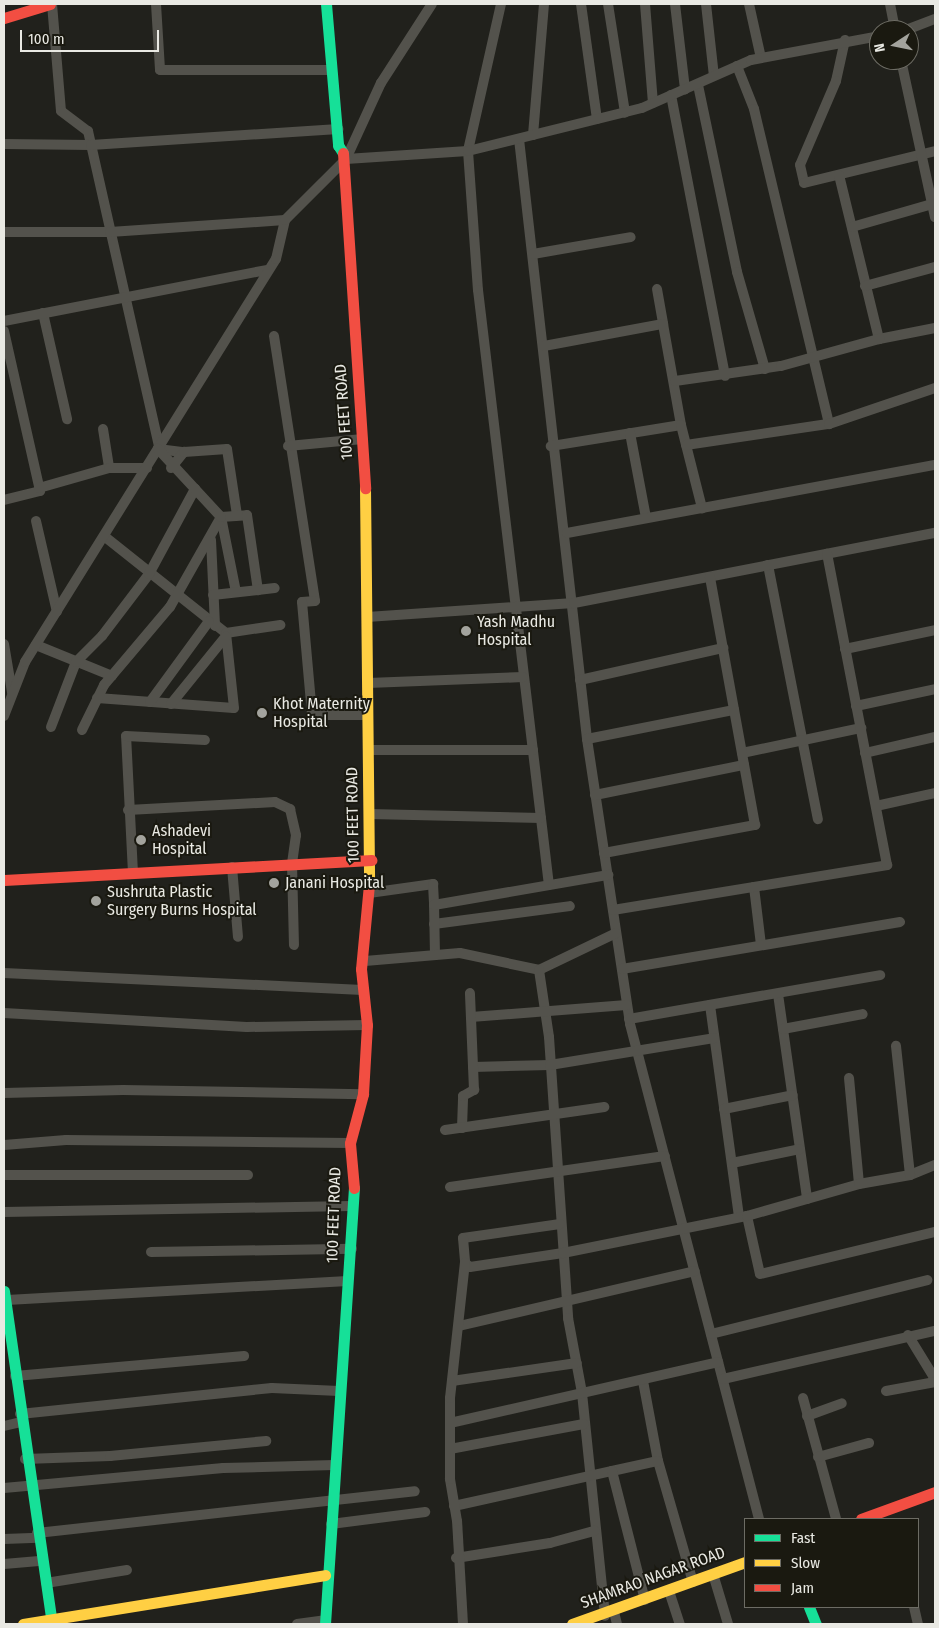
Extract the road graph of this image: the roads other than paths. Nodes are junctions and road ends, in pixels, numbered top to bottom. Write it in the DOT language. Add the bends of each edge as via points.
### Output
graph roads {
  1 [pos="51,4"];
  2 [pos="156,4"];
  3 [pos="326,4"];
  4 [pos="432,4"];
  5 [pos="501,4"];
  6 [pos="544,4"];
  7 [pos="581,4"];
  8 [pos="608,4"];
  9 [pos="645,4"];
  10 [pos="675,4"];
  11 [pos="706,4"];
  12 [pos="749,4"];
  13 [pos="890,4"];
  14 [pos="4,18"];
  15 [pos="935,19"];
  16 [pos="893,20"];
  17 [pos="919,25"];
  18 [pos="869,37"];
  19 [pos="845,40"];
  20 [pos="761,58"];
  21 [pos="737,66"];
  22 [pos="332,70"];
  23 [pos="903,70"];
  24 [pos="714,76"];
  25 [pos="698,85"];
  26 [pos="685,89"];
  27 [pos="671,95"];
  28 [pos="653,103"];
  29 [pos="625,113"];
  30 [pos="597,119"];
  31 [pos="338,130"];
  32 [pos="534,135"];
  33 [pos="519,139"];
  34 [pos="4,144"];
  35 [pos="91,145"];
  36 [pos="468,151"];
  37 [pos="935,151"];
  38 [pos="922,155"];
  39 [pos="346,159"];
  40 [pos="839,175"];
  41 [pos="932,204"];
  42 [pos="935,217"];
  43 [pos="285,220"];
  44 [pos="852,227"];
  45 [pos="4,232"];
  46 [pos="110,232"];
  47 [pos="631,237"];
  48 [pos="533,254"];
  49 [pos="935,267"];
  50 [pos="266,270"];
  51 [pos="866,286"];
  52 [pos="657,289"];
  53 [pos="124,294"];
  54 [pos="43,313"];
  55 [pos="4,321"];
  56 [pos="663,324"];
  57 [pos="935,328"];
  58 [pos="4,331"];
  59 [pos="274,336"];
  60 [pos="879,339"];
  61 [pos="544,346"];
  62 [pos="811,359"];
  63 [pos="766,369"];
  64 [pos="725,376"];
  65 [pos="675,381"];
  66 [pos="935,388"];
  67 [pos="67,419"];
  68 [pos="829,424"];
  69 [pos="681,425"];
  70 [pos="103,429"];
  71 [pos="630,433"];
  72 [pos="362,439"];
  73 [pos="686,445"];
  74 [pos="288,446"];
  75 [pos="551,446"];
  76 [pos="159,448"];
  77 [pos="184,452"];
  78 [pos="935,465"];
  79 [pos="109,468"];
  80 [pos="146,468"];
  81 [pos="171,468"];
  82 [pos="39,488"];
  83 [pos="195,489"];
  84 [pos="4,500"];
  85 [pos="702,508"];
  86 [pos="237,515"];
  87 [pos="221,517"];
  88 [pos="646,518"];
  89 [pos="36,521"];
  90 [pos="567,533"];
  91 [pos="935,533"];
  92 [pos="104,536"];
  93 [pos="211,539"];
  94 [pos="827,554"];
  95 [pos="768,565"];
  96 [pos="149,574"];
  97 [pos="710,577"];
  98 [pos="275,588"];
  99 [pos="258,590"];
  100 [pos="236,592"];
  101 [pos="213,595"];
  102 [pos="176,596"];
  103 [pos="574,603"];
  104 [pos="514,608"];
  105 [pos="57,612"];
  106 [pos="367,617"];
  107 [pos="212,624"];
  108 [pos="280,625"];
  109 [pos="935,630"];
  110 [pos="226,634"];
  111 [pos="4,644"];
  112 [pos="36,646"];
  113 [pos="723,648"];
  114 [pos="845,649"];
  115 [pos="76,662"];
  116 [pos="112,676"];
  117 [pos="524,677"];
  118 [pos="580,680"];
  119 [pos="368,683"];
  120 [pos="935,689"];
  121 [pos="13,693"];
  122 [pos="97,698"];
  123 [pos="150,702"];
  124 [pos="171,704"];
  125 [pos="856,706"];
  126 [pos="734,710"];
  127 [pos="368,715"];
  128 [pos="4,716"];
  129 [pos="51,727"];
  130 [pos="861,728"];
  131 [pos="82,730"];
  132 [pos="935,737"];
  133 [pos="587,739"];
  134 [pos="204,740"];
  135 [pos="802,740"];
  136 [pos="369,750"];
  137 [pos="533,750"];
  138 [pos="742,753"];
  139 [pos="866,753"];
  140 [pos="744,765"];
  141 [pos="935,793"];
  142 [pos="595,795"];
  143 [pos="876,806"];
  144 [pos="128,810"];
  145 [pos="370,814"];
  146 [pos="541,818"];
  147 [pos="818,819"];
  148 [pos="604,853"];
  149 [pos="371,860"];
  150 [pos="292,864"];
  151 [pos="232,868"];
  152 [pos="133,873"];
  153 [pos="608,875"];
  154 [pos="4,880"];
  155 [pos="549,885"];
  156 [pos="754,887"];
  157 [pos="369,894"];
  158 [pos="434,905"];
  159 [pos="570,906"];
  160 [pos="613,910"];
  161 [pos="900,922"];
  162 [pos="434,924"];
  163 [pos="616,933"];
  164 [pos="238,937"];
  165 [pos="294,945"];
  166 [pos="762,945"];
  167 [pos="435,956"];
  168 [pos="365,961"];
  169 [pos="622,969"];
  170 [pos="539,970"];
  171 [pos="4,973"];
  172 [pos="880,975"];
  173 [pos="363,990"];
  174 [pos="470,993"];
  175 [pos="778,994"];
  176 [pos="627,1005"];
  177 [pos="710,1005"];
  178 [pos="4,1013"];
  179 [pos="862,1014"];
  180 [pos="545,1015"];
  181 [pos="471,1017"];
  182 [pos="629,1019"];
  183 [pos="367,1025"];
  184 [pos="783,1029"];
  185 [pos="714,1038"];
  186 [pos="896,1046"];
  187 [pos="638,1054"];
  188 [pos="550,1065"];
  189 [pos="473,1067"];
  190 [pos="849,1078"];
  191 [pos="4,1093"];
  192 [pos="363,1094"];
  193 [pos="793,1095"];
  194 [pos="604,1107"];
  195 [pos="724,1109"];
  196 [pos="553,1112"];
  197 [pos="462,1128"];
  198 [pos="445,1130"];
  199 [pos="350,1142"];
  200 [pos="4,1145"];
  201 [pos="800,1149"];
  202 [pos="665,1156"];
  203 [pos="732,1163"];
  204 [pos="935,1165"];
  205 [pos="556,1172"];
  206 [pos="4,1175"];
  207 [pos="910,1175"];
  208 [pos="248,1176"];
  209 [pos="859,1184"];
  210 [pos="450,1187"];
  211 [pos="808,1199"];
  212 [pos="351,1206"];
  213 [pos="4,1212"];
  214 [pos="743,1217"];
  215 [pos="560,1224"];
  216 [pos="683,1228"];
  217 [pos="935,1232"];
  218 [pos="352,1249"];
  219 [pos="151,1252"];
  220 [pos="563,1253"];
  221 [pos="465,1263"];
  222 [pos="695,1272"];
  223 [pos="926,1280"];
  224 [pos="347,1281"];
  225 [pos="5,1296"];
  226 [pos="567,1302"];
  227 [pos="459,1326"];
  228 [pos="935,1331"];
  229 [pos="711,1334"];
  230 [pos="908,1334"];
  231 [pos="244,1356"];
  232 [pos="718,1362"];
  233 [pos="576,1363"];
  234 [pos="15,1376"];
  235 [pos="723,1379"];
  236 [pos="935,1380"];
  237 [pos="452,1381"];
  238 [pos="643,1381"];
  239 [pos="339,1391"];
  240 [pos="886,1391"];
  241 [pos="582,1393"];
  242 [pos="803,1398"];
  243 [pos="842,1403"];
  244 [pos="807,1416"];
  245 [pos="20,1418"];
  246 [pos="450,1423"];
  247 [pos="584,1424"];
  248 [pos="4,1426"];
  249 [pos="266,1441"];
  250 [pos="869,1443"];
  251 [pos="450,1449"];
  252 [pos="818,1457"];
  253 [pos="25,1459"];
  254 [pos="658,1460"];
  255 [pos="334,1464"];
  256 [pos="612,1471"];
  257 [pos="588,1479"];
  258 [pos="30,1486"];
  259 [pos="4,1488"];
  260 [pos="415,1491"];
  261 [pos="935,1492"];
  262 [pos="332,1501"];
  263 [pos="454,1506"];
  264 [pos="425,1512"];
  265 [pos="879,1516"];
  266 [pos="759,1518"];
  267 [pos="836,1518"];
  268 [pos="331,1524"];
  269 [pos="594,1531"];
  270 [pos="37,1536"];
  271 [pos="4,1539"];
  272 [pos="456,1558"];
  273 [pos="42,1561"];
  274 [pos="744,1562"];
  275 [pos="4,1564"];
  276 [pos="127,1570"];
  277 [pos="713,1574"];
  278 [pos="325,1575"];
  279 [pos="693,1582"];
  280 [pos="46,1583"];
  281 [pos="670,1591"];
  282 [pos="646,1600"];
  283 [pos="809,1608"];
  284 [pos="914,1608"];
  285 [pos="609,1614"];
  286 [pos="325,1622"];
  287 [pos="52,1623"];
  288 [pos="22,1624"];
  289 [pos="297,1624"];
  290 [pos="463,1624"];
  291 [pos="572,1624"];
  292 [pos="617,1624"];
  293 [pos="680,1624"];
  294 [pos="728,1624"];
  295 [pos="816,1624"];
  296 [pos="918,1624"];
  1 -- 14 [label="main road"];
  1 -- 35 [label="street" via="61,111 88,131"];
  2 -- 22 [label="street" via="160,70"];
  3 -- 22 [label="main road, 100 FEET ROAD"];
  4 -- 39 [label="street" via="381,83"];
  5 -- 36 [label="street"];
  6 -- 32 [label="street"];
  7 -- 30 [label="street"];
  8 -- 29 [label="street"];
  9 -- 28 [label="street"];
  10 -- 26 [label="street"];
  11 -- 24 [label="street"];
  12 -- 20 [label="street"];
  13 -- 16 [label="street"];
  15 -- 17 [label="street"];
  18 -- 19 [label="street"];
  19 -- 20 [label="street"];
  19 -- 40 [label="street" via="836,81 800,165 804,183"];
  20 -- 21 [label="street"];
  21 -- 24 [label="street"];
  21 -- 62 [label="street" via="754,109"];
  22 -- 31 [label="main road, 100 FEET ROAD"];
  23 -- 38 [label="street"];
  24 -- 25 [label="street"];
  25 -- 26 [label="street"];
  25 -- 63 [label="street" via="737,272"];
  26 -- 27 [label="street"];
  27 -- 28 [label="street"];
  27 -- 64 [label="street"];
  28 -- 29 [label="street"];
  29 -- 30 [label="street"];
  30 -- 32 [label="street"];
  31 -- 35 [label="street"];
  31 -- 39 [label="main road, 100 FEET ROAD" via="338,145"];
  32 -- 33 [label="street"];
  33 -- 36 [label="street"];
  33 -- 48 [label="street"];
  34 -- 35 [label="street"];
  35 -- 46 [label="street"];
  36 -- 39 [label="street"];
  36 -- 104 [label="street" via="478,290"];
  37 -- 38 [label="street"];
  38 -- 40 [label="street"];
  38 -- 41 [label="street"];
  39 -- 43 [label="street"];
  39 -- 72 [label="main road, 100 FEET ROAD"];
  40 -- 44 [label="street"];
  41 -- 42 [label="street"];
  41 -- 44 [label="street"];
  43 -- 46 [label="street"];
  43 -- 50 [label="street" via="276,259"];
  44 -- 51 [label="street"];
  45 -- 46 [label="street"];
  46 -- 53 [label="street"];
  47 -- 48 [label="street"];
  48 -- 61 [label="street"];
  49 -- 51 [label="street"];
  50 -- 53 [label="street"];
  50 -- 76 [label="street"];
  51 -- 60 [label="street"];
  52 -- 56 [label="street"];
  53 -- 54 [label="street"];
  53 -- 76 [label="street"];
  54 -- 55 [label="street"];
  54 -- 67 [label="street"];
  56 -- 61 [label="street"];
  56 -- 65 [label="street"];
  57 -- 60 [label="street"];
  58 -- 82 [label="street"];
  59 -- 74 [label="street"];
  60 -- 62 [label="street"];
  61 -- 75 [label="street"];
  62 -- 63 [label="street"];
  62 -- 68 [label="street"];
  63 -- 64 [label="street"];
  64 -- 65 [label="street"];
  65 -- 69 [label="street"];
  66 -- 68 [label="street"];
  68 -- 73 [label="street"];
  69 -- 71 [label="street"];
  69 -- 73 [label="street"];
  70 -- 79 [label="street"];
  71 -- 75 [label="street"];
  71 -- 88 [label="street"];
  72 -- 74 [label="street"];
  72 -- 106 [label="main road, 100 FEET ROAD"];
  73 -- 85 [label="street"];
  74 -- 127 [label="street" via="315,601 302,602 312,715"];
  75 -- 90 [label="street"];
  76 -- 77 [label="street"];
  76 -- 80 [label="street"];
  76 -- 81 [label="street"];
  77 -- 81 [label="street"];
  77 -- 86 [label="street" via="227,450"];
  78 -- 85 [label="street"];
  79 -- 80 [label="street"];
  79 -- 82 [label="street"];
  80 -- 92 [label="street"];
  81 -- 83 [label="street"];
  82 -- 84 [label="street"];
  83 -- 87 [label="street"];
  83 -- 96 [label="street"];
  85 -- 88 [label="street"];
  86 -- 87 [label="street"];
  86 -- 99 [label="street" via="247,515"];
  87 -- 93 [label="street"];
  87 -- 100 [label="street"];
  88 -- 90 [label="street"];
  89 -- 105 [label="street"];
  90 -- 103 [label="street"];
  91 -- 94 [label="street"];
  92 -- 96 [label="street"];
  92 -- 105 [label="street"];
  93 -- 101 [label="street"];
  93 -- 102 [label="street"];
  94 -- 95 [label="street"];
  94 -- 114 [label="street"];
  95 -- 97 [label="street"];
  95 -- 135 [label="street"];
  96 -- 102 [label="street"];
  96 -- 115 [label="street" via="102,636"];
  97 -- 103 [label="street"];
  97 -- 113 [label="street"];
  98 -- 99 [label="street"];
  99 -- 100 [label="street"];
  100 -- 101 [label="street"];
  101 -- 107 [label="street"];
  102 -- 107 [label="street"];
  102 -- 116 [label="street"];
  103 -- 104 [label="street"];
  103 -- 118 [label="street"];
  104 -- 106 [label="street"];
  104 -- 117 [label="street"];
  105 -- 112 [label="street"];
  106 -- 119 [label="main road, 100 FEET ROAD"];
  107 -- 110 [label="street"];
  107 -- 123 [label="street"];
  108 -- 110 [label="street"];
  109 -- 114 [label="street"];
  110 -- 124 [label="street"];
  110 -- 124 [label="street" via="234,708"];
  111 -- 121 [label="street"];
  112 -- 115 [label="street"];
  112 -- 121 [label="street"];
  113 -- 118 [label="street"];
  113 -- 126 [label="street"];
  114 -- 125 [label="street"];
  115 -- 116 [label="street"];
  115 -- 129 [label="street"];
  116 -- 122 [label="street"];
  117 -- 119 [label="street"];
  117 -- 137 [label="street"];
  118 -- 133 [label="street"];
  119 -- 127 [label="main road, 100 FEET ROAD"];
  120 -- 125 [label="street"];
  121 -- 128 [label="street"];
  122 -- 123 [label="street"];
  122 -- 131 [label="street"];
  123 -- 124 [label="street"];
  125 -- 130 [label="street"];
  126 -- 133 [label="street"];
  126 -- 138 [label="street"];
  127 -- 136 [label="main road, 100 FEET ROAD"];
  130 -- 135 [label="street"];
  130 -- 139 [label="street"];
  132 -- 139 [label="street"];
  133 -- 142 [label="street"];
  134 -- 144 [label="street" via="126,736"];
  135 -- 138 [label="street"];
  135 -- 147 [label="street"];
  136 -- 137 [label="street"];
  136 -- 145 [label="main road, 100 FEET ROAD"];
  137 -- 146 [label="street"];
  138 -- 140 [label="street"];
  139 -- 143 [label="street"];
  140 -- 142 [label="street"];
  140 -- 148 [label="street" via="755,824"];
  141 -- 143 [label="street"];
  142 -- 148 [label="street"];
  143 -- 156 [label="street" via="887,865"];
  144 -- 150 [label="street" via="275,802 290,809 296,835"];
  144 -- 152 [label="street"];
  145 -- 146 [label="street"];
  145 -- 149 [label="main road, 100 FEET ROAD"];
  146 -- 155 [label="street"];
  148 -- 153 [label="street"];
  149 -- 150 [label="main road"];
  149 -- 157 [label="main road, 100 FEET ROAD"];
  150 -- 151 [label="main road"];
  150 -- 165 [label="street"];
  151 -- 152 [label="main road"];
  151 -- 164 [label="street"];
  152 -- 154 [label="main road"];
  153 -- 155 [label="street"];
  153 -- 160 [label="street"];
  155 -- 158 [label="street"];
  156 -- 160 [label="street"];
  156 -- 166 [label="street"];
  157 -- 158 [label="street" via="433,884"];
  157 -- 168 [label="main road, 100 FEET ROAD"];
  158 -- 162 [label="street"];
  159 -- 162 [label="street"];
  160 -- 163 [label="street"];
  161 -- 166 [label="street"];
  162 -- 167 [label="street"];
  163 -- 169 [label="street"];
  163 -- 170 [label="street"];
  166 -- 169 [label="street"];
  167 -- 168 [label="street"];
  167 -- 170 [label="street" via="460,953"];
  168 -- 173 [label="main road, 100 FEET ROAD"];
  169 -- 176 [label="street"];
  170 -- 180 [label="street"];
  171 -- 173 [label="street"];
  172 -- 175 [label="street"];
  173 -- 183 [label="main road, 100 FEET ROAD"];
  174 -- 181 [label="street"];
  175 -- 177 [label="street"];
  175 -- 184 [label="street"];
  176 -- 180 [label="street"];
  176 -- 182 [label="street"];
  177 -- 182 [label="street"];
  177 -- 185 [label="street"];
  178 -- 183 [label="street" via="246,1027"];
  179 -- 184 [label="street"];
  180 -- 181 [label="street"];
  180 -- 188 [label="street"];
  181 -- 189 [label="street"];
  182 -- 187 [label="street"];
  183 -- 192 [label="main road, 100 FEET ROAD"];
  184 -- 193 [label="street"];
  185 -- 187 [label="street"];
  185 -- 195 [label="street"];
  186 -- 207 [label="street"];
  187 -- 188 [label="street"];
  187 -- 202 [label="street"];
  188 -- 189 [label="street"];
  188 -- 196 [label="street"];
  189 -- 197 [label="street" via="474,1090 463,1096"];
  190 -- 209 [label="street"];
  191 -- 192 [label="street" via="122,1090"];
  192 -- 199 [label="main road, 100 FEET ROAD"];
  193 -- 195 [label="street"];
  193 -- 201 [label="street"];
  194 -- 196 [label="street"];
  195 -- 203 [label="street"];
  196 -- 197 [label="street" via="545,1117"];
  196 -- 205 [label="street"];
  197 -- 198 [label="street"];
  199 -- 200 [label="street" via="66,1140"];
  199 -- 212 [label="main road, 100 FEET ROAD" via="355,1172"];
  201 -- 203 [label="street"];
  201 -- 211 [label="street"];
  202 -- 205 [label="street"];
  202 -- 216 [label="street"];
  203 -- 214 [label="street"];
  204 -- 207 [label="street"];
  205 -- 210 [label="street"];
  205 -- 215 [label="street"];
  206 -- 208 [label="street"];
  207 -- 209 [label="street"];
  209 -- 211 [label="street"];
  211 -- 214 [label="street"];
  212 -- 213 [label="street"];
  212 -- 218 [label="main road, 100 FEET ROAD"];
  214 -- 216 [label="street"];
  214 -- 217 [label="street" via="760,1274"];
  215 -- 220 [label="street"];
  215 -- 221 [label="street" via="463,1238"];
  216 -- 220 [label="street"];
  216 -- 222 [label="street"];
  218 -- 219 [label="street"];
  218 -- 224 [label="main road, 100 FEET ROAD"];
  220 -- 221 [label="street" via="470,1267"];
  220 -- 226 [label="street"];
  221 -- 227 [label="street"];
  222 -- 226 [label="street"];
  222 -- 229 [label="street"];
  223 -- 229 [label="street"];
  224 -- 225 [label="street"];
  224 -- 239 [label="main road, 100 FEET ROAD"];
  225 -- 234 [label="main road"];
  226 -- 227 [label="street"];
  226 -- 233 [label="street"];
  227 -- 237 [label="street"];
  228 -- 230 [label="street"];
  229 -- 232 [label="street"];
  230 -- 235 [label="street"];
  230 -- 236 [label="street"];
  231 -- 234 [label="street"];
  232 -- 235 [label="street"];
  232 -- 238 [label="street"];
  233 -- 237 [label="street"];
  233 -- 241 [label="street"];
  234 -- 245 [label="main road"];
  235 -- 266 [label="street"];
  236 -- 240 [label="street"];
  237 -- 246 [label="street"];
  238 -- 241 [label="street"];
  238 -- 254 [label="street"];
  239 -- 245 [label="street" via="272,1388"];
  239 -- 255 [label="main road, 100 FEET ROAD"];
  241 -- 246 [label="street"];
  241 -- 247 [label="street"];
  242 -- 244 [label="street"];
  243 -- 244 [label="street"];
  244 -- 252 [label="street"];
  245 -- 248 [label="street"];
  245 -- 253 [label="main road"];
  246 -- 251 [label="street"];
  247 -- 251 [label="street"];
  247 -- 257 [label="street"];
  249 -- 253 [label="street" via="110,1456"];
  250 -- 252 [label="street"];
  251 -- 263 [label="street"];
  252 -- 267 [label="street"];
  253 -- 258 [label="main road"];
  254 -- 256 [label="street"];
  254 -- 279 [label="street"];
  255 -- 258 [label="street" via="223,1468"];
  255 -- 262 [label="main road, 100 FEET ROAD"];
  256 -- 257 [label="street"];
  256 -- 282 [label="street"];
  257 -- 263 [label="street"];
  257 -- 269 [label="street"];
  258 -- 259 [label="street"];
  258 -- 270 [label="main road"];
  260 -- 262 [label="street"];
  261 -- 265 [label="main road"];
  262 -- 268 [label="main road, 100 FEET ROAD"];
  262 -- 270 [label="street"];
  263 -- 272 [label="street"];
  264 -- 268 [label="street"];
  268 -- 278 [label="main road, 100 FEET ROAD"];
  269 -- 272 [label="street" via="550,1543"];
  269 -- 285 [label="street"];
  270 -- 271 [label="street"];
  270 -- 273 [label="main road"];
  272 -- 290 [label="street"];
  273 -- 275 [label="street"];
  273 -- 280 [label="main road"];
  274 -- 277 [label="main road, SHAMRAO NAGAR ROAD"];
  276 -- 280 [label="street"];
  277 -- 279 [label="main road, SHAMRAO NAGAR ROAD"];
  277 -- 294 [label="street"];
  278 -- 286 [label="main road, 100 FEET ROAD"];
  278 -- 287 [label="main road"];
  279 -- 281 [label="main road, SHAMRAO NAGAR ROAD"];
  280 -- 287 [label="main road"];
  281 -- 282 [label="main road, SHAMRAO NAGAR ROAD"];
  281 -- 293 [label="street"];
  282 -- 285 [label="main road, SHAMRAO NAGAR ROAD"];
  283 -- 295 [label="main road"];
  284 -- 296 [label="street"];
  285 -- 291 [label="main road, SHAMRAO NAGAR ROAD"];
  285 -- 292 [label="street"];
  286 -- 289 [label="street"];
  287 -- 288 [label="main road"];
}
